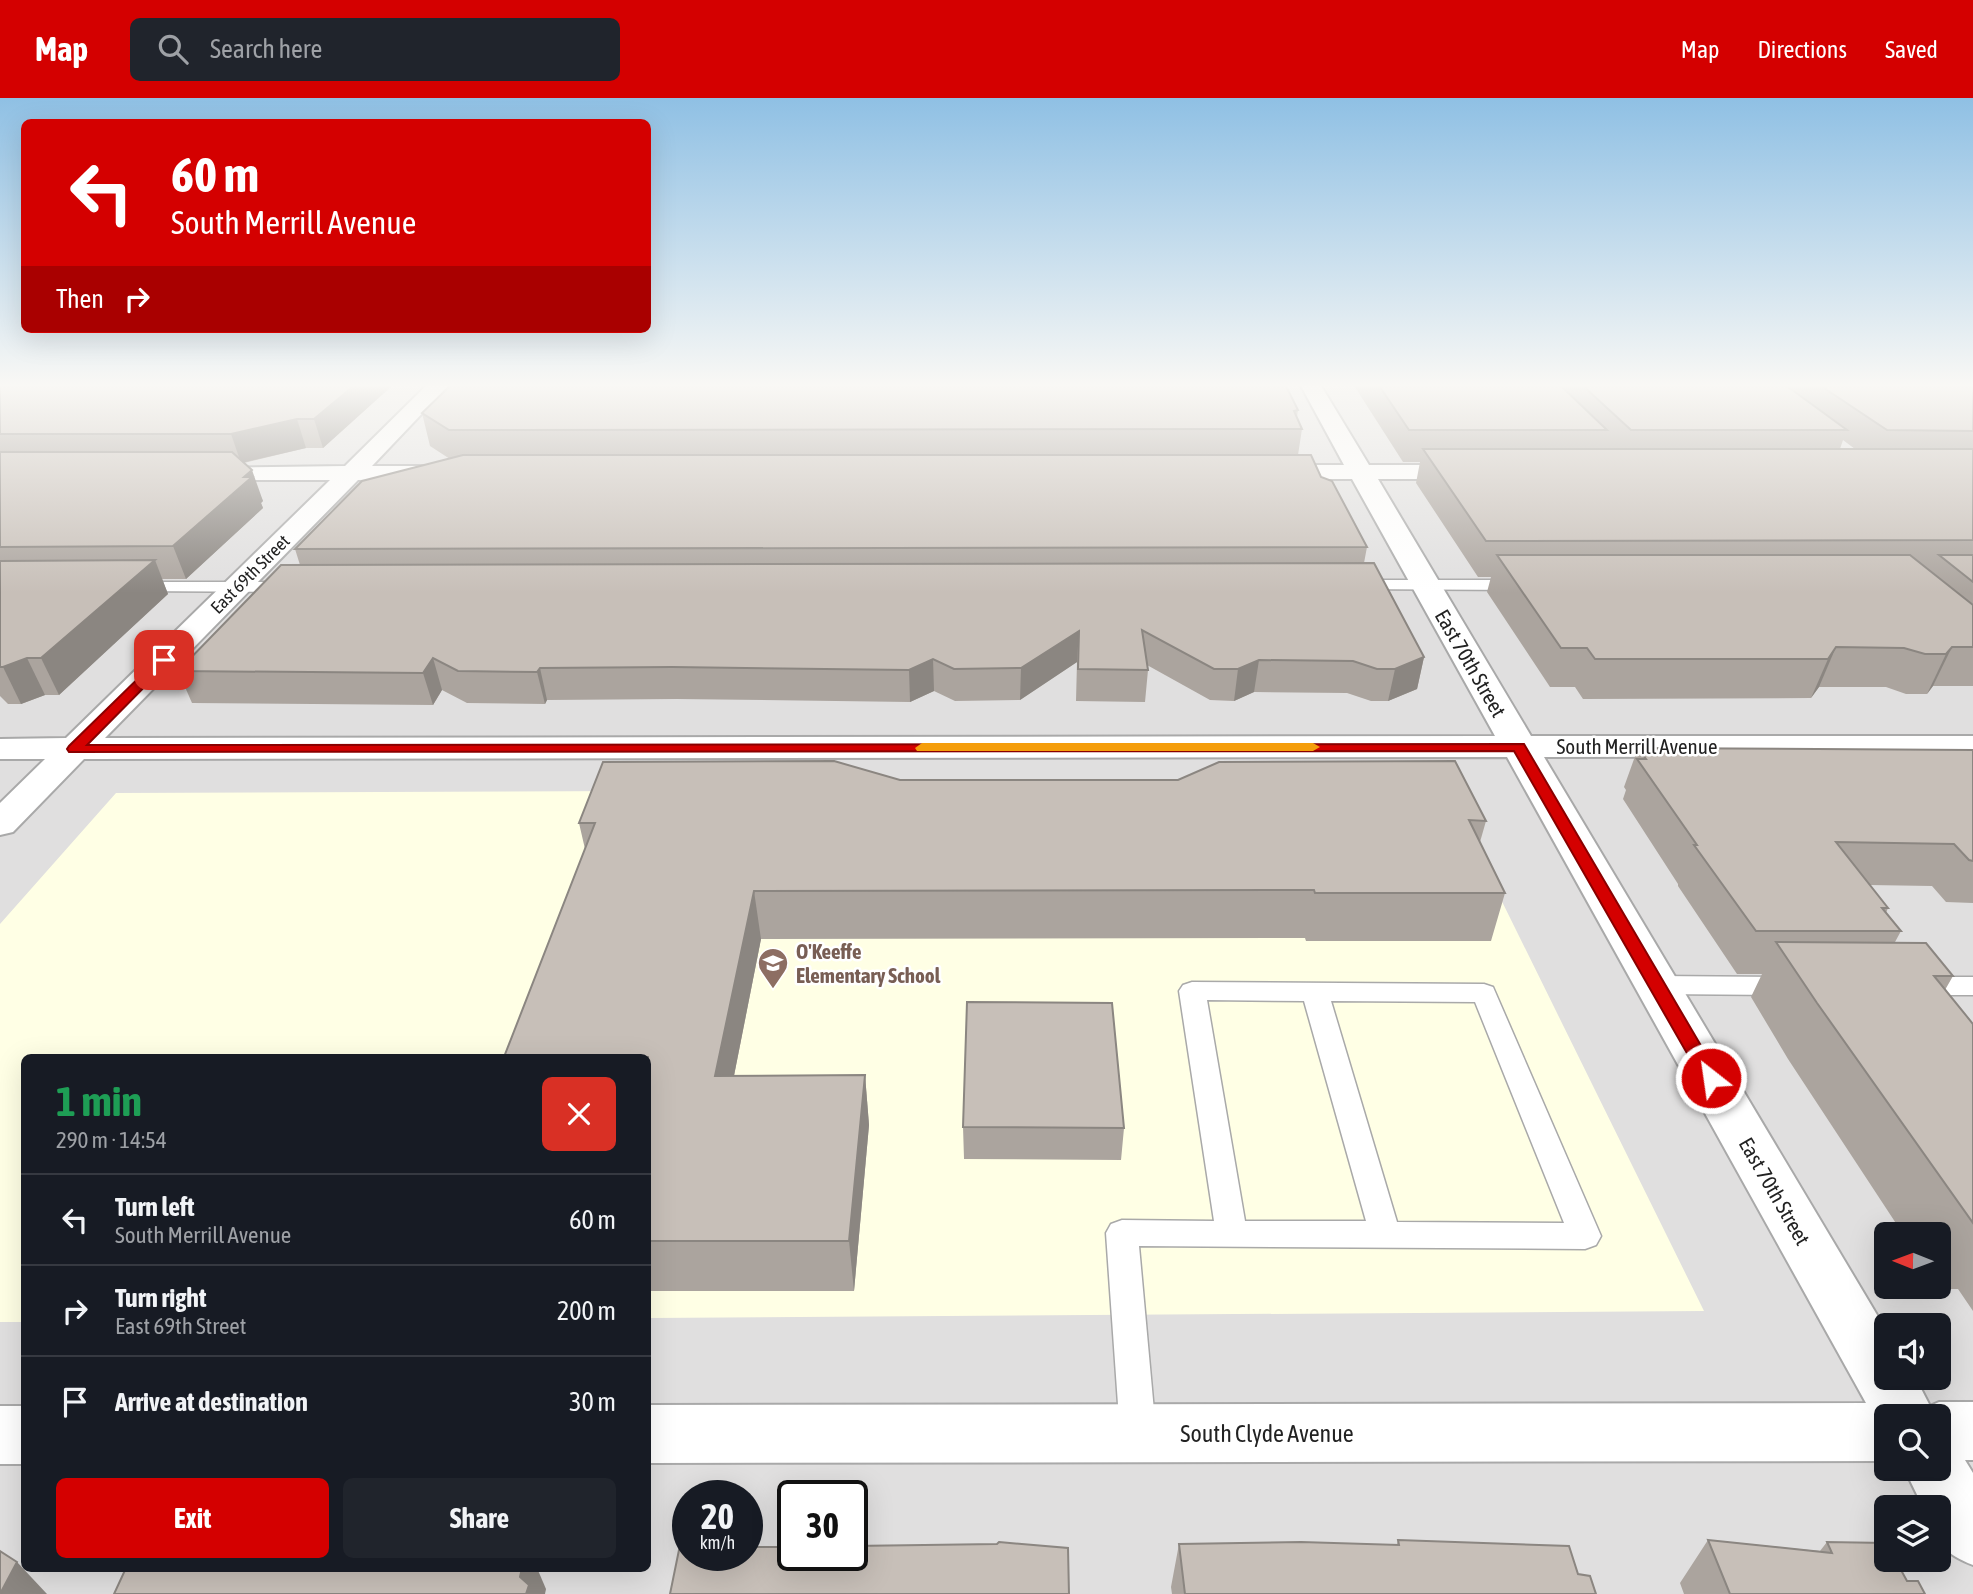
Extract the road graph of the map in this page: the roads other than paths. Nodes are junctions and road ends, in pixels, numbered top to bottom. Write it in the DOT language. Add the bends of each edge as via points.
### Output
graph roads {
  1 [pos="370,454"];
  2 [pos="1350,454"];
  3 [pos="1248,472"];
  4 [pos="1361,472"];
  5 [pos="1498,472"];
  6 [pos="181,473"];
  7 [pos="351,473"];
  8 [pos="467,473"];
  9 [pos="1331,585"];
  10 [pos="1426,585"];
  11 [pos="1530,585"];
  12 [pos="119,587"];
  13 [pos="237,587"];
  14 [pos="303,587"];
  15 [pos="1973,746"];
  16 [pos="1519,747"];
  17 [pos="74,749"];
  18 [pos="0,750"];
  19 [pos="0,824"];
  20 [pos="1657,985"];
  21 [pos="1813,986"];
  22 [pos="1893,986"];
  23 [pos="1973,986"];
  24 [pos="1315,992"];
  25 [pos="1232,1234"];
  26 [pos="1385,1235"];
  27 [pos="1898,1404"];
  28 [pos="1951,1431"];
  29 [pos="1973,1431"];
  30 [pos="1874,1432"];
  31 [pos="1138,1433"];
  32 [pos="651,1434"];
  33 [pos="0,1435"];
  34 [pos="21,1435"];
  35 [pos="1943,1481"];
  36 [pos="1973,1533"];
  1 -- 7 [label="street, East 69th Street"];
  2 -- 4 [label="street, East 70th Street"];
  3 -- 4 [label="street"];
  4 -- 5 [label="street"];
  4 -- 10 [label="street, East 70th Street"];
  6 -- 7 [label="street"];
  7 -- 8 [label="street"];
  7 -- 13 [label="street, East 69th Street"];
  9 -- 10 [label="lane"];
  10 -- 11 [label="lane"];
  10 -- 16 [label="street, East 70th Street"];
  12 -- 13 [label="lane"];
  13 -- 14 [label="lane"];
  13 -- 17 [label="street, East 69th Street"];
  15 -- 16 [label="street, South Merrill Avenue"];
  16 -- 17 [label="street, South Merrill Avenue"];
  16 -- 20 [label="street, East 70th Street"];
  17 -- 18 [label="street, South Merrill Avenue"];
  17 -- 19 [label="street, East 69th Street"];
  20 -- 21 [label="lane"];
  20 -- 27 [label="street, East 70th Street"];
  22 -- 23 [label="lane"];
  24 -- 25 [label="lane" via="1192,991"];
  24 -- 26 [label="lane"];
  24 -- 26 [label="lane" via="1484,993 1585,1236"];
  25 -- 26 [label="lane"];
  25 -- 31 [label="lane" via="1122,1233"];
  28 -- 29 [label="street"];
  30 -- 31 [label="street, South Clyde Avenue"];
  31 -- 32 [label="street, South Clyde Avenue"];
  33 -- 34 [label="street"];
  35 -- 36 [label="street"];
}
